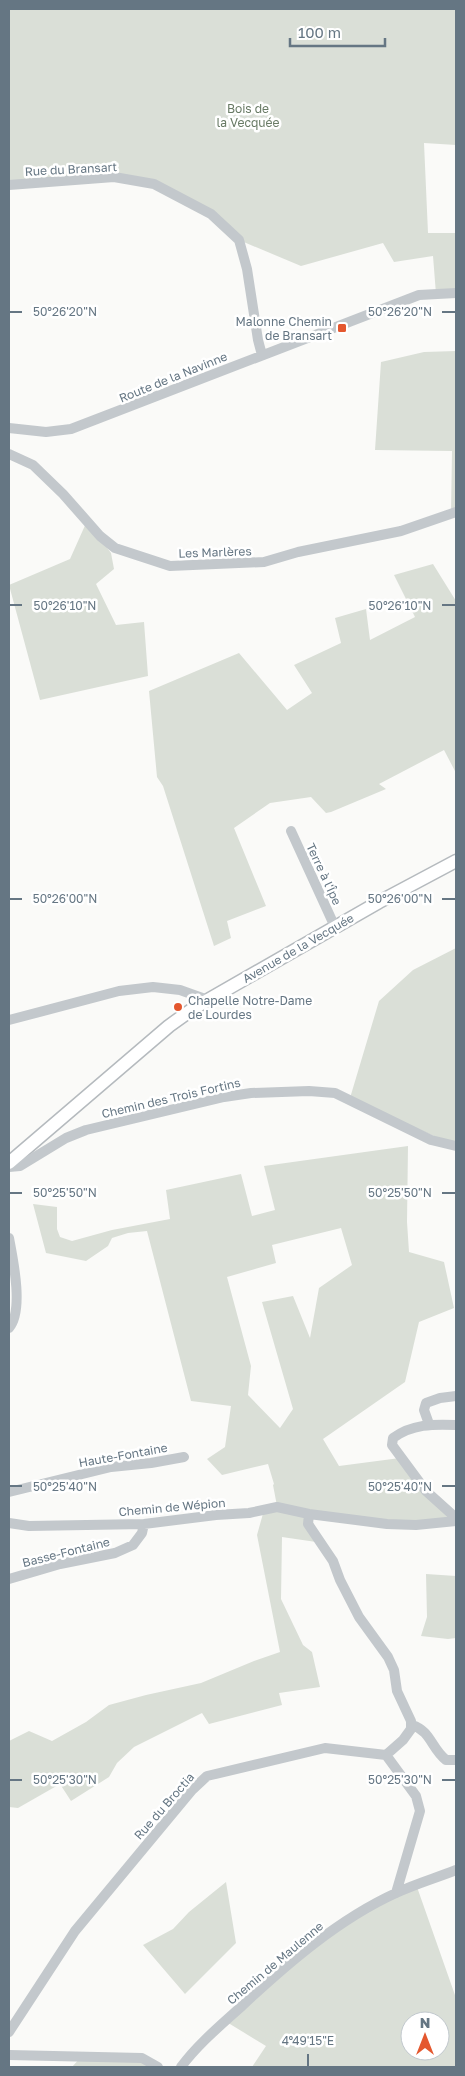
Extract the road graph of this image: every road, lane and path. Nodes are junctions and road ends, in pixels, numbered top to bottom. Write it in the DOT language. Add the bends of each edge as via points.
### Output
graph roads {
  1 [pos="9,185"];
  2 [pos="456,293"];
  3 [pos="262,355"];
  4 [pos="9,428"];
  5 [pos="9,454"];
  6 [pos="456,512"];
  7 [pos="290,831"];
  8 [pos="456,861"];
  9 [pos="335,927"];
  10 [pos="208,1000"];
  11 [pos="9,1020"];
  12 [pos="456,1146"];
  13 [pos="9,1163"];
  14 [pos="9,1167"];
  15 [pos="9,1238"];
  16 [pos="9,1328"];
  17 [pos="456,1396"];
  18 [pos="430,1424"];
  19 [pos="456,1425"];
  20 [pos="184,1457"];
  21 [pos="9,1492"];
  22 [pos="309,1514"];
  23 [pos="456,1520"];
  24 [pos="9,1523"];
  25 [pos="144,1524"];
  26 [pos="9,1579"];
  27 [pos="412,1725"];
  28 [pos="386,1755"];
  29 [pos="456,1760"];
  30 [pos="456,1870"];
  31 [pos="396,1892"];
  32 [pos="9,2032"];
  33 [pos="9,2055"];
  34 [pos="158,2067"];
  35 [pos="181,2067"];
  1 -- 3 [label="street, Rue du Bransart" via="114,177 154,184 211,214 239,240"];
  2 -- 3 [label="street, Route de la Navinne" via="419,295"];
  3 -- 4 [label="street, Route de la Navinne" via="71,429 46,432"];
  5 -- 6 [label="street, Les Marlères" via="33,465 115,548 170,566 264,562 401,531"];
  7 -- 9 [label="street, Terre à l'Îpe"];
  8 -- 9 [label="main road, Avenue de la Vecquée"];
  9 -- 10 [label="main road, Avenue de la Vecquée"];
  10 -- 11 [label="street" via="180,990 153,987 119,991"];
  10 -- 13 [label="main road, Avenue de la Vecquée" via="169,1026"];
  12 -- 14 [label="street, Chemin des Trois Fortins" via="432,1140 335,1093 250,1093 86,1130 66,1138 20,1166"];
  15 -- 16 [label="street" via="16,1298 14,1321"];
  17 -- 18 [label="street" via="426,1403 424,1410"];
  18 -- 19 [label="street"];
  18 -- 23 [label="street" via="403,1430 392,1438 392,1445 426,1491"];
  20 -- 21 [label="street, Haute-Fontaine" via="111,1468"];
  22 -- 23 [label="street" via="387,1524 416,1525"];
  22 -- 25 [label="street, Chemin de Wépion" via="277,1507"];
  22 -- 27 [label="street" via="308,1524 333,1560 359,1617 388,1656 397,1691"];
  24 -- 25 [label="street, Chemin de Wépion" via="28,1526"];
  25 -- 26 [label="street, Basse-Fontaine" via="133,1545 115,1553"];
  27 -- 28 [label="street" via="403,1740"];
  27 -- 29 [label="street" via="425,1730 439,1755 446,1760"];
  28 -- 31 [label="street" via="416,1796 420,1811"];
  28 -- 32 [label="street, Rue du Broctia" via="325,1748 207,1776 75,1931"];
  30 -- 31 [label="street, Chemin de Maulenne"];
  31 -- 35 [label="street, Chemin de Maulenne" via="356,1914 303,1953 225,2021"];
  33 -- 34 [label="street" via="142,2058"];
}
